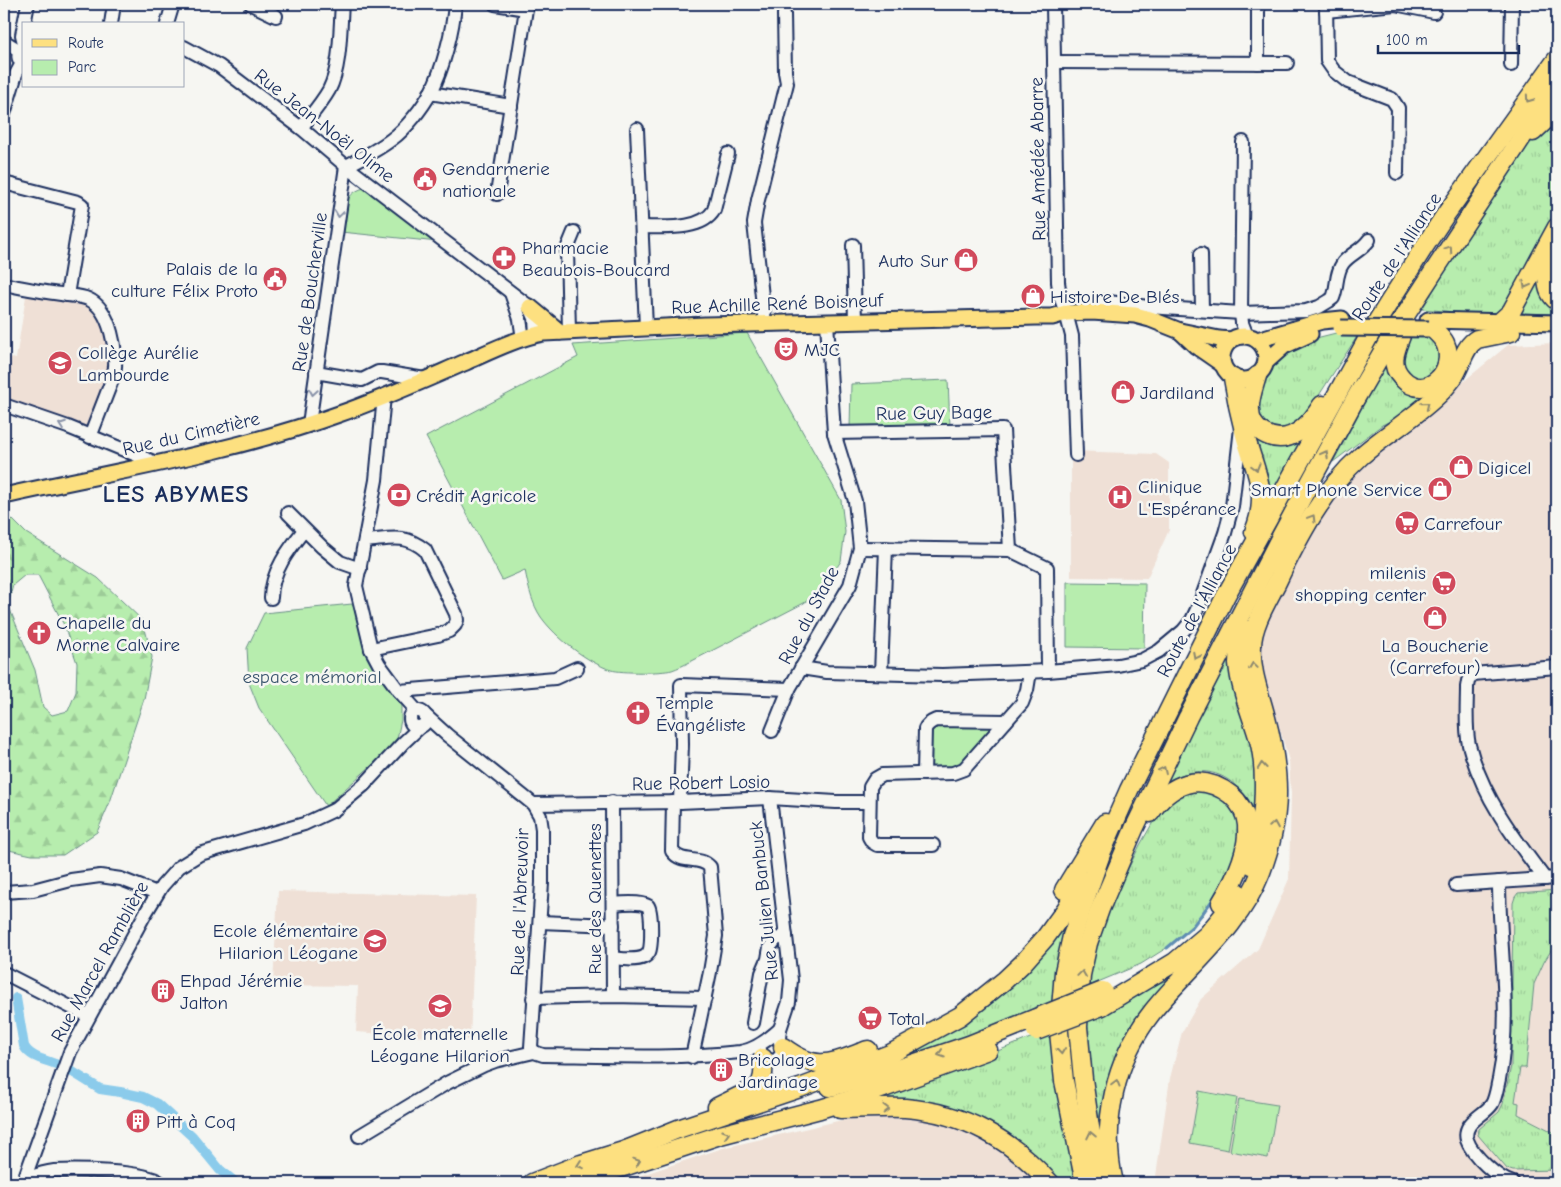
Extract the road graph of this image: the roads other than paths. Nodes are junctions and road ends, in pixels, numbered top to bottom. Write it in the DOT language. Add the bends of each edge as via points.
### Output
graph roads {
  1 [pos="28,4"];
  2 [pos="114,4"];
  3 [pos="173,4"];
  4 [pos="251,4"];
  5 [pos="342,4"];
  6 [pos="455,4"];
  7 [pos="495,4"];
  8 [pos="1053,4"];
  9 [pos="1258,4"];
  10 [pos="1512,4"];
  11 [pos="531,6"];
  12 [pos="1326,7"];
  13 [pos="1434,12"];
  14 [pos="784,14"];
  15 [pos="276,16"];
  16 [pos="24,22"];
  17 [pos="112,22"];
  18 [pos="168,22"];
  19 [pos="4,41"];
  20 [pos="185,48"];
  21 [pos="22,53"];
  22 [pos="22,57"];
  23 [pos="1557,59"];
  24 [pos="1054,62"];
  25 [pos="1258,63"];
  26 [pos="1287,63"];
  27 [pos="1511,65"];
  28 [pos="1557,84"];
  29 [pos="430,93"];
  30 [pos="511,106"];
  31 [pos="1557,113"];
  32 [pos="4,114"];
  33 [pos="301,128"];
  34 [pos="637,129"];
  35 [pos="1243,142"];
  36 [pos="728,154"];
  37 [pos="346,166"];
  38 [pos="1478,170"];
  39 [pos="1396,173"];
  40 [pos="1497,174"];
  41 [pos="4,183"];
  42 [pos="497,194"];
  43 [pos="1557,226"];
  44 [pos="642,228"];
  45 [pos="574,232"];
  46 [pos="1369,240"];
  47 [pos="853,245"];
  48 [pos="1557,247"];
  49 [pos="1201,254"];
  50 [pos="4,284"];
  51 [pos="1422,290"];
  52 [pos="511,293"];
  53 [pos="67,295"];
  54 [pos="1101,301"];
  55 [pos="1557,301"];
  56 [pos="530,307"];
  57 [pos="1202,310"];
  58 [pos="1066,313"];
  59 [pos="855,320"];
  60 [pos="827,322"];
  61 [pos="1557,323"];
  62 [pos="765,324"];
  63 [pos="1341,324"];
  64 [pos="1430,326"];
  65 [pos="646,327"];
  66 [pos="1506,327"];
  67 [pos="564,331"];
  68 [pos="1180,331"];
  69 [pos="1242,332"];
  70 [pos="1557,333"];
  71 [pos="530,337"];
  72 [pos="1261,369"];
  73 [pos="1228,371"];
  74 [pos="316,372"];
  75 [pos="425,379"];
  76 [pos="384,396"];
  77 [pos="4,405"];
  78 [pos="1242,420"];
  79 [pos="309,424"];
  80 [pos="834,434"];
  81 [pos="90,437"];
  82 [pos="1076,455"];
  83 [pos="156,463"];
  84 [pos="4,496"];
  85 [pos="288,513"];
  86 [pos="304,530"];
  87 [pos="366,540"];
  88 [pos="860,548"];
  89 [pos="886,548"];
  90 [pos="1010,550"];
  91 [pos="1266,566"];
  92 [pos="360,568"];
  93 [pos="1225,597"];
  94 [pos="271,598"];
  95 [pos="371,649"];
  96 [pos="1557,667"];
  97 [pos="577,668"];
  98 [pos="801,668"];
  99 [pos="1048,671"];
  100 [pos="1030,672"];
  101 [pos="881,673"];
  102 [pos="789,690"];
  103 [pos="402,696"];
  104 [pos="418,719"];
  105 [pos="1006,721"];
  106 [pos="772,731"];
  107 [pos="924,774"];
  108 [pos="1129,790"];
  109 [pos="770,798"];
  110 [pos="612,802"];
  111 [pos="677,802"];
  112 [pos="869,802"];
  113 [pos="533,804"];
  114 [pos="1134,829"];
  115 [pos="933,845"];
  116 [pos="1102,851"];
  117 [pos="1551,878"];
  118 [pos="1499,882"];
  119 [pos="1456,885"];
  120 [pos="4,892"];
  121 [pos="157,893"];
  122 [pos="613,904"];
  123 [pos="540,922"];
  124 [pos="613,925"];
  125 [pos="786,936"];
  126 [pos="1213,945"];
  127 [pos="613,958"];
  128 [pos="4,973"];
  129 [pos="614,996"];
  130 [pos="533,998"];
  131 [pos="705,998"];
  132 [pos="1102,999"];
  133 [pos="88,1016"];
  134 [pos="753,1023"];
  135 [pos="1036,1025"];
  136 [pos="771,1045"];
  137 [pos="534,1052"];
  138 [pos="692,1057"];
  139 [pos="820,1109"];
  140 [pos="678,1130"];
  141 [pos="359,1136"];
  142 [pos="626,1150"];
  143 [pos="23,1182"];
  144 [pos="161,1183"];
  145 [pos="532,1183"];
  146 [pos="575,1183"];
  147 [pos="1050,1183"];
  148 [pos="1085,1183"];
  149 [pos="1101,1183"];
  150 [pos="1114,1183"];
  151 [pos="1513,1183"];
  1 -- 16 [label="street"];
  2 -- 17 [label="street"];
  3 -- 18 [label="street"];
  4 -- 15 [label="street"];
  5 -- 33 [label="street" via="337,65 330,88"];
  6 -- 29 [label="street" via="449,40"];
  7 -- 11 [label="street"];
  8 -- 24 [label="street, Rue Amédée Abarre"];
  9 -- 25 [label="street"];
  10 -- 27 [label="street"];
  11 -- 30 [label="street"];
  12 -- 13 [label="street" via="1395,4"];
  12 -- 39 [label="street" via="1327,61 1334,71 1348,82 1392,99 1398,108"];
  14 -- 62 [label="street" via="787,83 754,223"];
  19 -- 21 [label="street"];
  20 -- 33 [label="street, Rue Jean-Noël Olime" via="219,66"];
  22 -- 32 [label="street"];
  23 -- 38 [label="highway, Route de l'Alliance, one-way"];
  24 -- 25 [label="street"];
  24 -- 58 [label="street, Rue Amédée Abarre" via="1058,282"];
  25 -- 26 [label="street"];
  28 -- 40 [label="highway"];
  29 -- 30 [label="street"];
  29 -- 37 [label="street" via="392,140"];
  30 -- 42 [label="street"];
  31 -- 40 [label="highway" via="1540,124"];
  33 -- 37 [label="street, Rue Jean-Noël Olime"];
  34 -- 44 [label="street"];
  35 -- 69 [label="street"];
  36 -- 44 [label="street" via="711,216 691,226"];
  37 -- 52 [label="street, Rue Jean-Noël Olime"];
  37 -- 74 [label="street, Rue de Boucherville, one-way"];
  38 -- 72 [label="highway" via="1427,233 1329,395 1300,431 1275,438 1255,425 1249,407"];
  38 -- 93 [label="highway, Route de l'Alliance" via="1424,246 1378,320"];
  51 -- 40 [label="highway, one-way"];
  41 -- 53 [label="street" via="82,205"];
  43 -- 66 [label="highway, one-way"];
  44 -- 65 [label="street"];
  45 -- 67 [label="street" via="567,249"];
  46 -- 69 [label="street" via="1342,264 1329,302"];
  47 -- 59 [label="street"];
  48 -- 55 [label="highway" via="1547,275 1550,291"];
  49 -- 57 [label="street"];
  50 -- 53 [label="street"];
  51 -- 64 [label="highway" via="1394,358 1401,378 1412,386 1431,385 1447,366 1445,343"];
  91 -- 51 [label="highway, one-way" via="1354,401"];
  52 -- 56 [label="street, Rue Jean-Noël Olime"];
  52 -- 71 [label="street"];
  53 -- 81 [label="street" via="93,302 104,316 116,355 114,375"];
  54 -- 57 [label="street"];
  56 -- 67 [label="main road"];
  56 -- 71 [label="street" via="535,318"];
  57 -- 69 [label="street"];
  58 -- 59 [label="main road, Rue Achille René Boisneuf" via="1036,317"];
  58 -- 68 [label="main road, Rue Achille René Boisneuf" via="1135,316"];
  58 -- 82 [label="street, Rue Amédée Abarre" via="1072,336"];
  59 -- 60 [label="main road, Rue Achille René Boisneuf"];
  60 -- 62 [label="main road, Rue Achille René Boisneuf"];
  60 -- 80 [label="street, Rue du Stade"];
  61 -- 66 [label="main road"];
  62 -- 65 [label="main road, Rue Achille René Boisneuf"];
  63 -- 64 [label="main road"];
  63 -- 69 [label="main road" via="1322,321"];
  63 -- 72 [label="main road" via="1284,346"];
  64 -- 66 [label="main road"];
  65 -- 67 [label="main road, Rue Achille René Boisneuf"];
  66 -- 70 [label="main road"];
  126 -- 66 [label="highway, one-way" via="1248,899 1274,829 1275,756 1253,670 1251,644 1274,587 1293,548 1338,479 1360,457 1432,401 1454,375 1473,342"];
  67 -- 71 [label="main road, Rue Achille René Boisneuf"];
  68 -- 69 [label="main road, Rue Achille René Boisneuf" via="1219,339"];
  68 -- 73 [label="main road, Rue Achille René Boisneuf"];
  69 -- 72 [label="main road" via="1262,346 1266,354"];
  69 -- 73 [label="main road" via="1223,351"];
  71 -- 75 [label="main road, Rue Achille René Boisneuf"];
  72 -- 73 [label="main road" via="1245,380"];
  73 -- 78 [label="highway"];
  74 -- 75 [label="street" via="362,380 378,372"];
  74 -- 79 [label="street, Rue de Boucherville, one-way"];
  75 -- 76 [label="main road, Rue Achille René Boisneuf"];
  76 -- 79 [label="main road, Rue du Cimetière"];
  76 -- 87 [label="street"];
  81 -- 77 [label="street, one-way"];
  78 -- 93 [label="highway, one-way" via="1262,498 1257,524"];
  78 -- 99 [label="street" via="1232,507 1192,620 1159,651 1142,660"];
  79 -- 83 [label="main road, Rue du Cimetière" via="218,450"];
  80 -- 88 [label="street, Rue du Stade" via="854,501"];
  80 -- 90 [label="street, Rue Guy Bage" via="1003,430"];
  81 -- 83 [label="street"];
  83 -- 84 [label="main road, Rue du Cimetière"];
  85 -- 86 [label="street"];
  86 -- 92 [label="street" via="340,562"];
  86 -- 94 [label="street" via="288,550 272,583"];
  87 -- 92 [label="street"];
  87 -- 95 [label="street" via="401,538 425,550 458,620 449,631 438,635"];
  88 -- 89 [label="street"];
  88 -- 98 [label="street, Rue du Stade" via="850,584"];
  89 -- 90 [label="street"];
  89 -- 101 [label="street"];
  90 -- 99 [label="street" via="1047,568"];
  114 -- 91 [label="highway, one-way"];
  132 -- 91 [label="highway, one-way" via="1175,962 1207,934 1234,901 1253,864 1260,834 1264,786 1259,742 1238,661 1244,630"];
  92 -- 95 [label="street" via="356,586"];
  93 -- 108 [label="highway, Route de l'Alliance, one-way"];
  95 -- 103 [label="street"];
  96 -- 117 [label="street" via="1473,674 1467,687 1469,745 1484,785 1525,853"];
  97 -- 103 [label="street" via="555,678"];
  98 -- 101 [label="street"];
  98 -- 102 [label="street, Rue du Stade"];
  99 -- 100 [label="street"];
  100 -- 101 [label="street"];
  100 -- 105 [label="street" via="1022,703"];
  102 -- 106 [label="street, Rue du Stade"];
  102 -- 111 [label="street" via="681,685 682,744"];
  103 -- 104 [label="street"];
  104 -- 113 [label="street, Rue de l'Abreuvoir" via="447,735"];
  104 -- 121 [label="street, Rue Marcel Ramblière" via="403,743 364,785 334,810 304,824 200,854 179,867"];
  105 -- 107 [label="street" via="964,769 953,773"];
  105 -- 107 [label="street" via="931,722 925,729"];
  107 -- 112 [label="street" via="882,775 870,787"];
  108 -- 116 [label="highway, Route de l'Alliance"];
  108 -- 136 [label="highway" via="1099,832 1057,902 1013,959 972,995 931,1022 888,1043 829,1063 808,1062"];
  109 -- 111 [label="street, Rue Robert Losio"];
  109 -- 112 [label="street, Rue Robert Losio"];
  109 -- 125 [label="street, Rue Julien Banbuck"];
  110 -- 111 [label="street, Rue Robert Losio"];
  110 -- 113 [label="street, Rue Robert Losio"];
  110 -- 122 [label="street, Rue des Quenettes"];
  111 -- 131 [label="street" via="672,851 679,857 704,862 710,867 716,936"];
  112 -- 115 [label="street" via="869,837 872,842 877,845"];
  113 -- 123 [label="street, Rue de l'Abreuvoir" via="540,816 542,829"];
  114 -- 132 [label="highway" via="1167,793 1197,782 1212,784 1234,798 1241,806 1247,824 1239,869 1216,911 1187,941"];
  149 -- 114 [label="highway, one-way" via="1081,1062 1078,1027 1081,975 1094,924"];
  116 -- 140 [label="highway" via="1045,938 1005,980 960,1016 890,1054"];
  116 -- 148 [label="highway, Route de l'Alliance, one-way" via="1072,936 1064,972 1059,1032 1064,1081"];
  117 -- 118 [label="street"];
  118 -- 119 [label="street"];
  118 -- 151 [label="street" via="1505,1019 1500,1077 1493,1102 1470,1124 1467,1136 1470,1146 1487,1166"];
  120 -- 121 [label="street" via="33,890 100,876 121,879"];
  121 -- 133 [label="street, Rue Marcel Ramblière"];
  122 -- 124 [label="street, Rue des Quenettes"];
  122 -- 127 [label="street" via="648,906 651,922 649,953 646,956 638,959"];
  123 -- 124 [label="street"];
  123 -- 130 [label="street, Rue de l'Abreuvoir"];
  124 -- 127 [label="street, Rue des Quenettes"];
  125 -- 134 [label="street" via="776,938 770,947"];
  125 -- 136 [label="street, Rue Julien Banbuck" via="791,980 789,1002"];
  126 -- 132 [label="highway" via="1158,981"];
  150 -- 126 [label="highway, one-way" via="1110,1166 1111,1108 1122,1064 1152,1012"];
  127 -- 129 [label="street, Rue des Quenettes"];
  128 -- 133 [label="street"];
  129 -- 130 [label="street"];
  129 -- 131 [label="street"];
  130 -- 137 [label="street, Rue de l'Abreuvoir" via="531,1047"];
  131 -- 138 [label="street"];
  132 -- 135 [label="highway, bridge"];
  133 -- 143 [label="street, Rue Marcel Ramblière" via="70,1052"];
  135 -- 139 [label="highway" via="934,1071"];
  135 -- 142 [label="highway, one-way" via="895,1070 758,1107"];
  136 -- 138 [label="street"];
  136 -- 140 [label="highway" via="758,1087"];
  137 -- 138 [label="street" via="543,1055"];
  137 -- 141 [label="street" via="484,1065"];
  146 -- 139 [label="highway, one-way" via="728,1133"];
  139 -- 147 [label="highway, one-way" via="904,1108 960,1120 1006,1142"];
  140 -- 142 [label="highway"];
  142 -- 145 [label="highway, one-way"];
  143 -- 144 [label="street" via="53,1171 98,1171 150,1177"];
}
